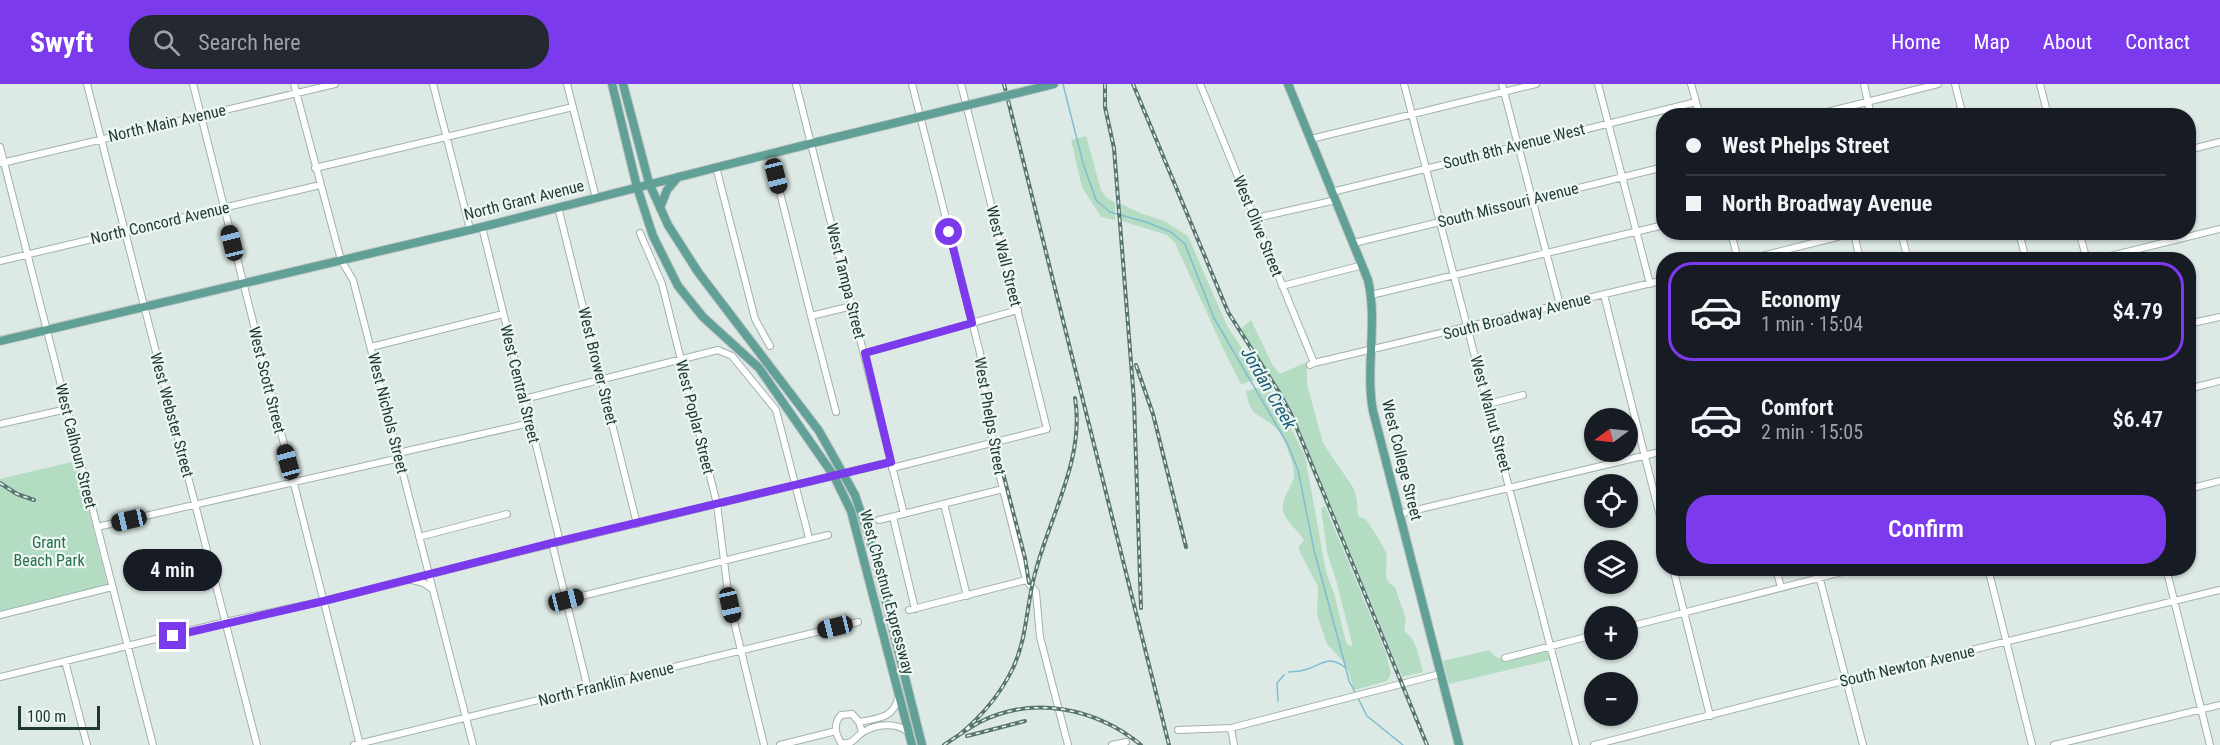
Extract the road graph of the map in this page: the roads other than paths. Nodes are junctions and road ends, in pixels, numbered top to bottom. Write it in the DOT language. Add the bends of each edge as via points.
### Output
graph roads {
  1 [pos="87,84"];
  2 [pos="193,84"];
  3 [pos="294,84"];
  4 [pos="335,84"];
  5 [pos="433,84"];
  6 [pos="567,84"];
  7 [pos="612,84"];
  8 [pos="623,84"];
  9 [pos="796,84"];
  10 [pos="912,84"];
  11 [pos="962,84"];
  12 [pos="1054,84"];
  13 [pos="1200,84"];
  14 [pos="1288,84"];
  15 [pos="1404,84"];
  16 [pos="1502,84"];
  17 [pos="1536,84"];
  18 [pos="1598,84"];
  19 [pos="1691,84"];
  20 [pos="1864,84"];
  21 [pos="1938,84"];
  22 [pos="1955,84"];
  23 [pos="2040,84"];
  24 [pos="1504,92"];
  25 [pos="296,93"];
  26 [pos="1868,101"];
  27 [pos="1696,102"];
  28 [pos="573,107"];
  29 [pos="1671,108"];
  30 [pos="1698,108"];
  31 [pos="1841,108"];
  32 [pos="1870,108"];
  33 [pos="1961,108"];
  34 [pos="2046,108"];
  35 [pos="1656,112"];
  36 [pos="1412,114"];
  37 [pos="201,115"];
  38 [pos="1608,123"];
  39 [pos="447,138"];
  40 [pos="101,139"];
  41 [pos="1311,139"];
  42 [pos="2220,142"];
  43 [pos="812,143"];
  44 [pos="1518,145"];
  45 [pos="0,147"];
  46 [pos="2196,148"];
  47 [pos="770,153"];
  48 [pos="2,163"];
  49 [pos="716,167"];
  50 [pos="315,168"];
  51 [pos="1425,168"];
  52 [pos="1656,169"];
  53 [pos="678,177"];
  54 [pos="1622,178"];
  55 [pos="650,183"];
  56 [pos="320,185"];
  57 [pos="637,187"];
  58 [pos="1334,196"];
  59 [pos="596,198"];
  60 [pos="1532,198"];
  61 [pos="558,207"];
  62 [pos="224,208"];
  63 [pos="660,208"];
  64 [pos="1256,218"];
  65 [pos="1440,221"];
  66 [pos="482,227"];
  67 [pos="1656,227"];
  68 [pos="470,229"];
  69 [pos="2220,229"];
  70 [pos="1636,231"];
  71 [pos="125,232"];
  72 [pos="640,233"];
  73 [pos="2196,235"];
  74 [pos="1823,240"];
  75 [pos="2175,240"];
  76 [pos="1818,241"];
  77 [pos="1354,243"];
  78 [pos="1782,251"];
  79 [pos="1546,252"];
  80 [pos="1778,252"];
  81 [pos="2127,252"];
  82 [pos="28,255"];
  83 [pos="341,260"];
  84 [pos="0,261"];
  85 [pos="1363,265"];
  86 [pos="1455,275"];
  87 [pos="1656,282"];
  88 [pos="242,283"];
  89 [pos="1650,284"];
  90 [pos="1282,286"];
  91 [pos="1371,295"];
  92 [pos="1604,295"];
  93 [pos="1560,305"];
  94 [pos="144,306"];
  95 [pos="852,306"];
  96 [pos="1018,310"];
  97 [pos="503,314"];
  98 [pos="812,316"];
  99 [pos="2220,317"];
  100 [pos="2196,322"];
  101 [pos="972,323"];
  102 [pos="1468,327"];
  103 [pos="47,330"];
  104 [pos="0,342"];
  105 [pos="770,346"];
  106 [pos="371,347"];
  107 [pos="1370,351"];
  108 [pos="865,353"];
  109 [pos="680,359"];
  110 [pos="1312,364"];
  111 [pos="601,380"];
  112 [pos="2220,381"];
  113 [pos="2196,387"];
  114 [pos="1522,395"];
  115 [pos="524,399"];
  116 [pos="1488,404"];
  117 [pos="67,409"];
  118 [pos="836,412"];
  119 [pos="530,423"];
  120 [pos="0,424"];
  121 [pos="994,442"];
  122 [pos="1656,453"];
  123 [pos="399,455"];
  124 [pos="1644,455"];
  125 [pos="892,465"];
  126 [pos="844,473"];
  127 [pos="834,476"];
  128 [pos="2220,481"];
  129 [pos="293,483"];
  130 [pos="795,485"];
  131 [pos="1510,487"];
  132 [pos="2196,487"];
  133 [pos="1003,489"];
  134 [pos="1656,501"];
  135 [pos="717,504"];
  136 [pos="944,504"];
  137 [pos="196,505"];
  138 [pos="507,514"];
  139 [pos="903,514"];
  140 [pos="1399,514"];
  141 [pos="893,517"];
  142 [pos="879,520"];
  143 [pos="637,524"];
  144 [pos="97,527"];
  145 [pos="828,535"];
  146 [pos="419,537"];
  147 [pos="809,538"];
  148 [pos="560,542"];
  149 [pos="552,543"];
  150 [pos="723,561"];
  151 [pos="429,574"];
  152 [pos="1674,576"];
  153 [pos="1778,576"];
  154 [pos="1827,576"];
  155 [pos="1990,576"];
  156 [pos="2168,576"];
  157 [pos="1819,578"];
  158 [pos="408,580"];
  159 [pos="1026,580"];
  160 [pos="112,587"];
  161 [pos="1781,588"];
  162 [pos="2220,590"];
  163 [pos="434,591"];
  164 [pos="967,596"];
  165 [pos="566,600"];
  166 [pos="324,601"];
  167 [pos="2174,601"];
  168 [pos="1683,612"];
  169 [pos="0,615"];
  170 [pos="225,622"];
  171 [pos="858,622"];
  172 [pos="1638,624"];
  173 [pos="1584,638"];
  174 [pos="2007,642"];
  175 [pos="1551,646"];
  176 [pos="128,647"];
  177 [pos="741,651"];
  178 [pos="1505,658"];
  179 [pos="65,661"];
  180 [pos="1440,674"];
  181 [pos="0,677"];
  182 [pos="1847,680"];
  183 [pos="588,688"];
  184 [pos="899,696"];
  185 [pos="2220,705"];
  186 [pos="2201,710"];
  187 [pos="1710,716"];
  188 [pos="466,718"];
  189 [pos="859,722"];
  190 [pos="1232,728"];
  191 [pos="1178,730"];
  192 [pos="836,731"];
  193 [pos="862,732"];
  194 [pos="909,733"];
  195 [pos="1126,741"];
  196 [pos="87,745"];
  197 [pos="153,745"];
  198 [pos="257,745"];
  199 [pos="358,745"];
  200 [pos="473,745"];
  201 [pos="764,745"];
  202 [pos="780,745"];
  203 [pos="912,745"];
  204 [pos="922,745"];
  205 [pos="1068,745"];
  206 [pos="1112,745"];
  207 [pos="1234,745"];
  208 [pos="1459,745"];
  209 [pos="1576,745"];
  210 [pos="1594,745"];
  211 [pos="1863,745"];
  212 [pos="2032,745"];
  213 [pos="2054,745"];
  214 [pos="2210,745"];
  1 -- 40 [label="street, West Webster Street"];
  2 -- 37 [label="street, West Scott Street"];
  3 -- 25 [label="street, West Nichols Street"];
  4 -- 25 [label="street, North Main Avenue"];
  5 -- 39 [label="street"];
  6 -- 28 [label="street"];
  7 -- 57 [label="main road, West Chestnut Expressway"];
  8 -- 55 [label="main road, West Chestnut Expressway"];
  9 -- 43 [label="street, West Tampa Street"];
  10 -- 101 [label="street, West Phelps Street"];
  11 -- 96 [label="street, West Wall Street"];
  12 -- 43 [label="main road, North Grant Avenue, bridge"];
  13 -- 64 [label="street, West Olive Street"];
  14 -- 41 [label="main road, West College Street"];
  15 -- 36 [label="street, West Walnut Street"];
  16 -- 24 [label="street"];
  17 -- 24 [label="street"];
  18 -- 38 [label="street"];
  19 -- 27 [label="street"];
  20 -- 26 [label="street"];
  21 -- 26 [label="street"];
  22 -- 33 [label="street"];
  23 -- 34 [label="street"];
  24 -- 36 [label="street"];
  24 -- 44 [label="street"];
  25 -- 37 [label="street, North Main Avenue"];
  25 -- 50 [label="street, West Nichols Street"];
  26 -- 31 [label="street"];
  26 -- 32 [label="street"];
  27 -- 29 [label="street, South 8th Avenue West"];
  27 -- 30 [label="street"];
  28 -- 39 [label="street"];
  28 -- 59 [label="street"];
  35 -- 38 [label="street, South 8th Avenue West"];
  36 -- 41 [label="street"];
  36 -- 51 [label="street, West Walnut Street"];
  37 -- 40 [label="street, North Main Avenue"];
  37 -- 62 [label="street, West Scott Street"];
  38 -- 44 [label="street, South 8th Avenue West"];
  38 -- 54 [label="street"];
  39 -- 50 [label="street"];
  39 -- 68 [label="street"];
  40 -- 48 [label="street, North Main Avenue"];
  40 -- 71 [label="street, West Webster Street"];
  41 -- 58 [label="main road, West College Street"];
  42 -- 46 [label="street"];
  43 -- 47 [label="main road, North Grant Avenue"];
  43 -- 95 [label="street, West Tampa Street"];
  44 -- 51 [label="street, South 8th Avenue West"];
  44 -- 60 [label="street"];
  45 -- 48 [label="street, West Calhoun Street"];
  47 -- 49 [label="main road, North Grant Avenue"];
  47 -- 98 [label="street"];
  48 -- 82 [label="street, West Calhoun Street"];
  49 -- 53 [label="main road, North Grant Avenue"];
  49 -- 105 [label="street" via="755,319"];
  50 -- 56 [label="street, West Nichols Street"];
  51 -- 58 [label="street, South 8th Avenue West"];
  51 -- 65 [label="street, West Walnut Street"];
  52 -- 54 [label="street, South Missouri Avenue"];
  53 -- 55 [label="main road, North Grant Avenue"];
  53 -- 63 [label="main road" via="666,190"];
  54 -- 60 [label="street, South Missouri Avenue"];
  54 -- 70 [label="street"];
  55 -- 57 [label="main road, North Grant Avenue"];
  55 -- 63 [label="main road, West Chestnut Expressway"];
  56 -- 62 [label="street, North Concord Avenue"];
  56 -- 83 [label="street, West Nichols Street"];
  57 -- 59 [label="main road, North Grant Avenue"];
  57 -- 127 [label="main road, West Chestnut Expressway" via="653,236 678,286 703,317 759,368"];
  58 -- 64 [label="street, South 8th Avenue West"];
  58 -- 77 [label="main road, West College Street"];
  59 -- 61 [label="main road, North Grant Avenue"];
  60 -- 65 [label="street, South Missouri Avenue"];
  60 -- 79 [label="street"];
  61 -- 66 [label="main road, North Grant Avenue"];
  61 -- 111 [label="street, West Brower Street"];
  62 -- 71 [label="street, North Concord Avenue"];
  62 -- 88 [label="street, West Scott Street"];
  63 -- 126 [label="main road, West Chestnut Expressway" via="698,272 819,431"];
  64 -- 90 [label="street, West Olive Street"];
  65 -- 77 [label="street, South Missouri Avenue"];
  65 -- 86 [label="street, West Walnut Street"];
  66 -- 68 [label="main road, North Grant Avenue"];
  66 -- 97 [label="street, West Central Street"];
  67 -- 70 [label="street"];
  68 -- 83 [label="main road, North Grant Avenue"];
  69 -- 73 [label="street"];
  70 -- 79 [label="street"];
  70 -- 89 [label="street"];
  71 -- 82 [label="street, North Concord Avenue"];
  71 -- 94 [label="street, West Webster Street"];
  72 -- 109 [label="street, West Poplar Street" via="659,275"];
  74 -- 76 [label="street"];
  75 -- 81 [label="street"];
  76 -- 78 [label="street"];
  77 -- 85 [label="main road, West College Street"];
  78 -- 80 [label="street"];
  79 -- 86 [label="street"];
  79 -- 93 [label="street"];
  82 -- 84 [label="street, North Concord Avenue"];
  82 -- 103 [label="street, West Calhoun Street"];
  83 -- 88 [label="main road, North Grant Avenue"];
  83 -- 106 [label="street, West Nichols Street" via="353,280"];
  85 -- 90 [label="street"];
  85 -- 91 [label="main road, West College Street"];
  86 -- 91 [label="street"];
  86 -- 102 [label="street, West Walnut Street"];
  87 -- 89 [label="street, South Broadway Avenue"];
  88 -- 94 [label="main road, North Grant Avenue"];
  88 -- 129 [label="street, West Scott Street"];
  89 -- 92 [label="street, South Broadway Avenue"];
  90 -- 110 [label="street, West Olive Street"];
  91 -- 107 [label="main road, West College Street"];
  92 -- 93 [label="street, South Broadway Avenue"];
  92 -- 124 [label="street"];
  93 -- 102 [label="street, South Broadway Avenue"];
  94 -- 103 [label="main road, North Grant Avenue"];
  94 -- 137 [label="street, West Webster Street"];
  95 -- 98 [label="street"];
  95 -- 108 [label="street, West Tampa Street"];
  96 -- 101 [label="street"];
  96 -- 121 [label="street, West Wall Street" via="1047,429"];
  97 -- 106 [label="street"];
  97 -- 115 [label="street, West Central Street"];
  98 -- 118 [label="street"];
  99 -- 100 [label="street"];
  101 -- 108 [label="street"];
  101 -- 121 [label="street, West Phelps Street"];
  102 -- 107 [label="street, South Broadway Avenue"];
  102 -- 116 [label="street, West Walnut Street"];
  103 -- 104 [label="main road, North Grant Avenue"];
  103 -- 117 [label="street, West Calhoun Street"];
  106 -- 123 [label="street, West Nichols Street"];
  107 -- 110 [label="street, South Broadway Avenue"];
  107 -- 140 [label="main road, West College Street" via="1373,411"];
  108 -- 125 [label="street, West Tampa Street"];
  109 -- 111 [label="street"];
  109 -- 130 [label="street" via="718,350 732,356 776,410"];
  109 -- 135 [label="street, West Poplar Street"];
  111 -- 115 [label="street"];
  111 -- 143 [label="street, West Brower Street"];
  112 -- 113 [label="street"];
  114 -- 116 [label="street"];
  115 -- 119 [label="street, West Central Street"];
  116 -- 131 [label="street, West Walnut Street"];
  117 -- 120 [label="street"];
  117 -- 144 [label="street, West Calhoun Street"];
  119 -- 123 [label="street"];
  119 -- 148 [label="street, West Central Street"];
  121 -- 125 [label="street"];
  121 -- 133 [label="street, West Phelps Street"];
  122 -- 124 [label="street"];
  123 -- 129 [label="street"];
  123 -- 146 [label="street, West Nichols Street"];
  124 -- 131 [label="street"];
  124 -- 134 [label="street"];
  125 -- 126 [label="street"];
  125 -- 139 [label="street, West Tampa Street"];
  126 -- 127 [label="street"];
  126 -- 204 [label="main road, West Chestnut Expressway" via="872,546"];
  127 -- 130 [label="street"];
  127 -- 184 [label="main road, West Chestnut Expressway" via="851,511"];
  128 -- 132 [label="street"];
  129 -- 137 [label="street"];
  129 -- 166 [label="street, West Scott Street"];
  130 -- 135 [label="street"];
  130 -- 147 [label="street"];
  131 -- 140 [label="street"];
  131 -- 175 [label="street, West Walnut Street"];
  133 -- 136 [label="street"];
  133 -- 159 [label="street, West Phelps Street"];
  135 -- 143 [label="street"];
  135 -- 150 [label="street, West Poplar Street"];
  136 -- 139 [label="street"];
  136 -- 164 [label="street"];
  137 -- 144 [label="street"];
  137 -- 170 [label="street, West Webster Street"];
  138 -- 146 [label="street"];
  139 -- 141 [label="street"];
  140 -- 180 [label="main road, West College Street"];
  141 -- 142 [label="street"];
  141 -- 164 [label="street" via="912,610"];
  143 -- 148 [label="street"];
  144 -- 160 [label="street, West Calhoun Street"];
  145 -- 147 [label="street"];
  146 -- 151 [label="street, West Nichols Street"];
  147 -- 150 [label="street"];
  148 -- 149 [label="street"];
  149 -- 151 [label="street"];
  149 -- 165 [label="street"];
  150 -- 165 [label="street"];
  150 -- 177 [label="street, West Poplar Street"];
  151 -- 158 [label="street"];
  151 -- 163 [label="street, West Nichols Street"];
  152 -- 168 [label="street"];
  153 -- 161 [label="street"];
  154 -- 157 [label="street"];
  155 -- 174 [label="street"];
  156 -- 167 [label="street"];
  157 -- 161 [label="street"];
  157 -- 182 [label="street"];
  158 -- 163 [label="street" via="424,583"];
  158 -- 166 [label="street"];
  159 -- 164 [label="street"];
  159 -- 205 [label="street, West Phelps Street" via="1036,592 1040,636"];
  160 -- 169 [label="street"];
  160 -- 176 [label="street, West Calhoun Street"];
  161 -- 168 [label="street"];
  162 -- 167 [label="street, South Newton Avenue"];
  163 -- 188 [label="street, West Nichols Street"];
  165 -- 183 [label="street"];
  166 -- 170 [label="street"];
  166 -- 199 [label="street, West Scott Street"];
  167 -- 174 [label="street, South Newton Avenue"];
  167 -- 186 [label="street"];
  168 -- 172 [label="street"];
  168 -- 187 [label="street"];
  170 -- 176 [label="street"];
  170 -- 198 [label="street, West Webster Street"];
  171 -- 177 [label="street, North Franklin Avenue"];
  173 -- 175 [label="street"];
  174 -- 182 [label="street, South Newton Avenue"];
  174 -- 212 [label="street"];
  175 -- 178 [label="street"];
  175 -- 209 [label="street, West Walnut Street"];
  176 -- 179 [label="street"];
  176 -- 197 [label="street, West Calhoun Street"];
  177 -- 183 [label="street, North Franklin Avenue"];
  177 -- 201 [label="street, West Poplar Street"];
  179 -- 181 [label="street"];
  179 -- 196 [label="street"];
  180 -- 190 [label="street"];
  180 -- 208 [label="main road, West College Street"];
  182 -- 187 [label="street, South Newton Avenue"];
  182 -- 211 [label="street"];
  183 -- 188 [label="street, North Franklin Avenue"];
  184 -- 189 [label="street" via="891,713"];
  184 -- 194 [label="main road, West Chestnut Expressway"];
  185 -- 186 [label="street"];
  186 -- 213 [label="street"];
  186 -- 214 [label="street"];
  187 -- 210 [label="street, South Newton Avenue"];
  188 -- 199 [label="street, North Franklin Avenue"];
  188 -- 200 [label="street, West Nichols Street"];
  189 -- 192 [label="street" via="852,714 841,715"];
  189 -- 193 [label="street"];
  190 -- 191 [label="street"];
  190 -- 207 [label="street"];
  192 -- 193 [label="street" via="845,744 856,741"];
  192 -- 202 [label="street"];
  193 -- 194 [label="street" via="893,724"];
  194 -- 203 [label="main road, West Chestnut Expressway"];
  195 -- 206 [label="street"];
}
